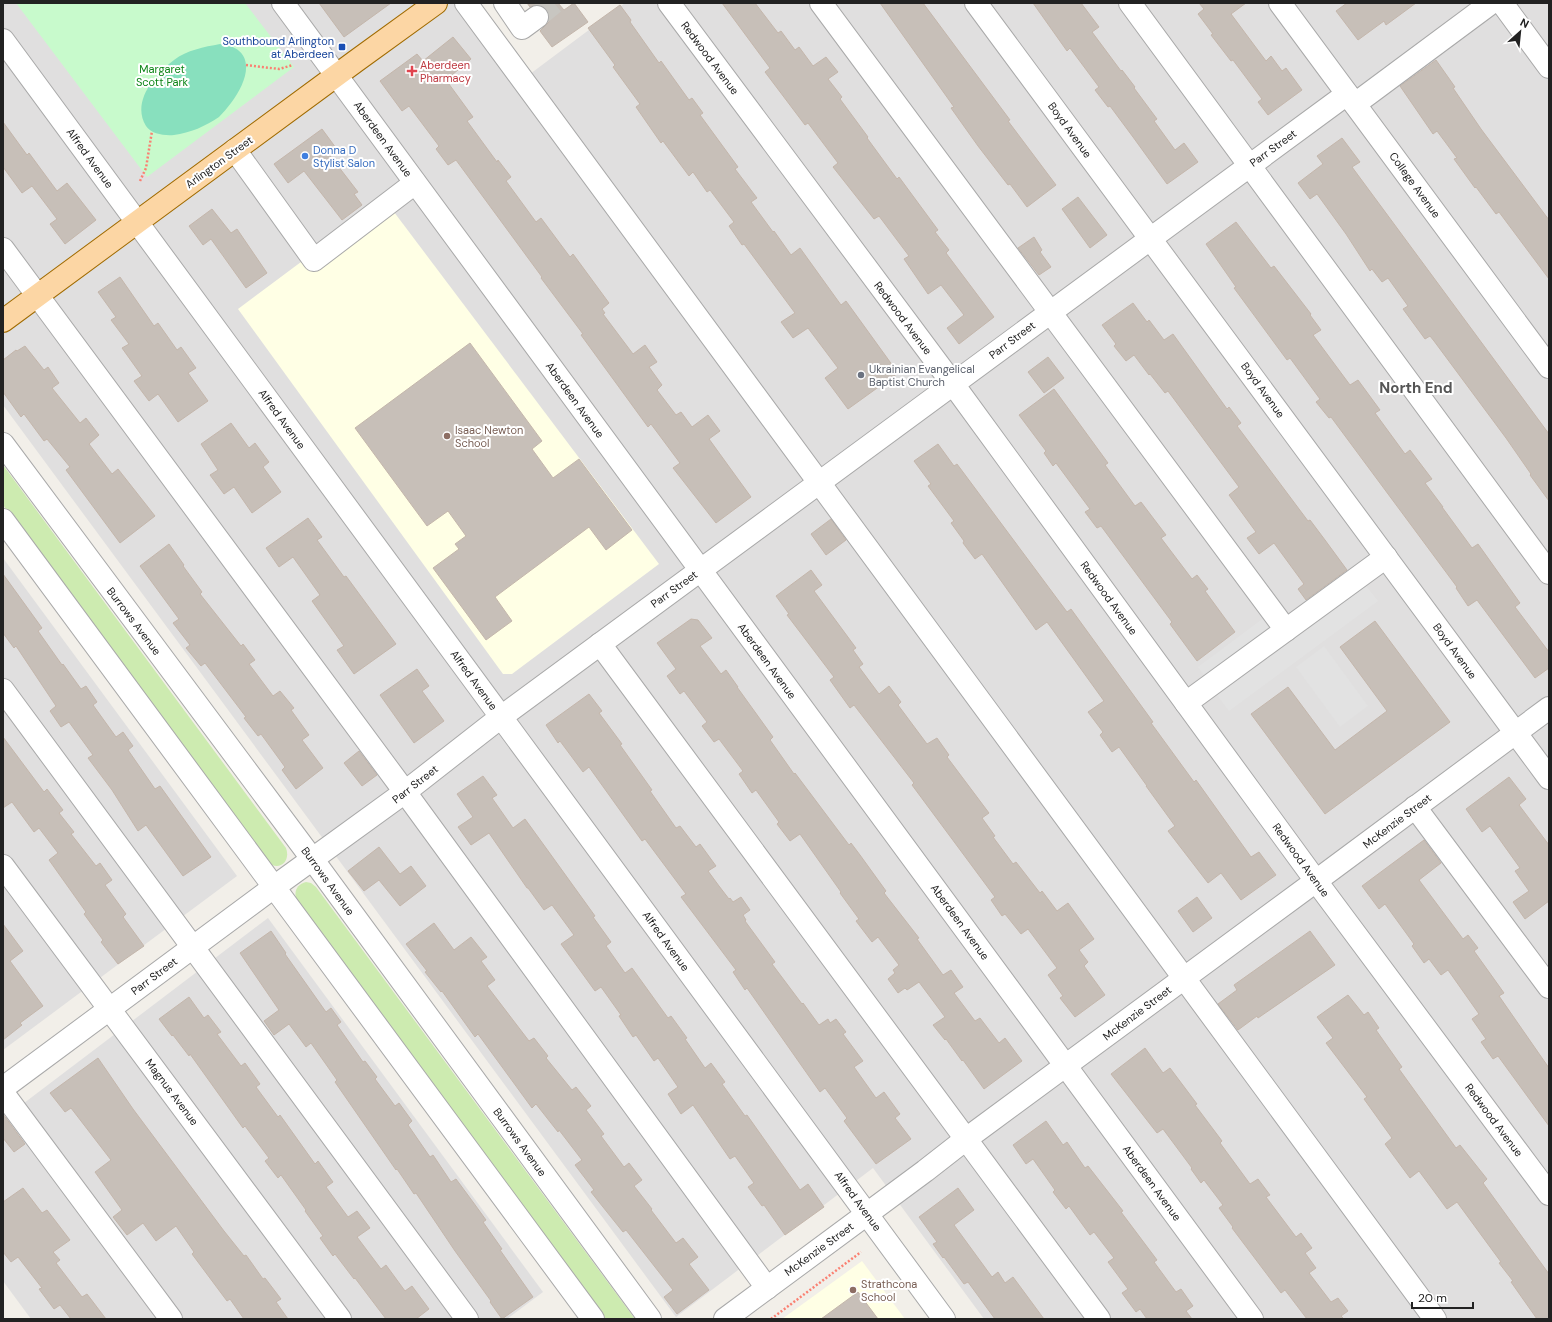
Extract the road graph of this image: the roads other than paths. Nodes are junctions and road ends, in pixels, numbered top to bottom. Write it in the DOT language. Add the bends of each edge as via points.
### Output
graph roads {
  1 [pos="283,3"];
  2 [pos="436,3"];
  3 [pos="669,3"];
  4 [pos="821,3"];
  5 [pos="976,3"];
  6 [pos="1130,3"];
  7 [pos="1280,3"];
  8 [pos="1491,3"];
  9 [pos="1502,3"];
  10 [pos="514,7"];
  11 [pos="472,11"];
  12 [pos="3,40"];
  13 [pos="1549,67"];
  14 [pos="336,75"];
  15 [pos="1351,99"];
  16 [pos="235,150"];
  17 [pos="1249,166"];
  18 [pos="415,182"];
  19 [pos="137,222"];
  20 [pos="1150,238"];
  21 [pos="3,248"];
  22 [pos="37,296"];
  23 [pos="1050,312"];
  24 [pos="3,321"];
  25 [pos="1549,367"];
  26 [pos="953,384"];
  27 [pos="3,444"];
  28 [pos="819,482"];
  29 [pos="3,520"];
  30 [pos="1386,557"];
  31 [pos="700,570"];
  32 [pos="1549,573"];
  33 [pos="1286,630"];
  34 [pos="600,644"];
  35 [pos="3,690"];
  36 [pos="1186,703"];
  37 [pos="1549,708"];
  38 [pos="501,717"];
  39 [pos="1516,732"];
  40 [pos="1549,778"];
  41 [pos="405,792"];
  42 [pos="1415,807"];
  43 [pos="313,860"];
  44 [pos="3,866"];
  45 [pos="1316,881"];
  46 [pos="274,887"];
  47 [pos="193,948"];
  48 [pos="1184,978"];
  49 [pos="1549,987"];
  50 [pos="110,1009"];
  51 [pos="1065,1066"];
  52 [pos="3,1088"];
  53 [pos="3,1093"];
  54 [pos="966,1139"];
  55 [pos="1549,1194"];
  56 [pos="867,1214"];
  57 [pos="766,1288"];
  58 [pos="171,1319"];
  59 [pos="340,1319"];
  60 [pos="467,1319"];
  61 [pos="593,1319"];
  62 [pos="650,1319"];
  63 [pos="725,1319"];
  64 [pos="944,1319"];
  65 [pos="1099,1319"];
  66 [pos="1252,1319"];
  67 [pos="1435,1319"];
  1 -- 14 [label="street, Aberdeen Avenue"];
  2 -- 14 [label="main road, Arlington Street"];
  3 -- 26 [label="street, Redwood Avenue"];
  4 -- 23 [label="street"];
  5 -- 20 [label="street, Boyd Avenue"];
  6 -- 17 [label="street"];
  7 -- 15 [label="street, College Avenue"];
  8 -- 15 [label="street, Parr Street"];
  9 -- 13 [label="street"];
  10 -- 11 [label="street"];
  11 -- 28 [label="street"];
  12 -- 19 [label="street, Alfred Avenue"];
  14 -- 16 [label="main road, Arlington Street"];
  14 -- 18 [label="street, Aberdeen Avenue"];
  15 -- 17 [label="street, Parr Street"];
  15 -- 25 [label="street, College Avenue"];
  16 -- 18 [label="street" via="314,260"];
  16 -- 19 [label="main road, Arlington Street"];
  17 -- 20 [label="street, Parr Street"];
  17 -- 32 [label="street"];
  18 -- 31 [label="street, Aberdeen Avenue"];
  19 -- 22 [label="main road, Arlington Street"];
  19 -- 38 [label="street, Alfred Avenue"];
  20 -- 23 [label="street, Parr Street"];
  20 -- 30 [label="street, Boyd Avenue"];
  21 -- 22 [label="street"];
  22 -- 24 [label="main road, Arlington Street"];
  22 -- 41 [label="street"];
  23 -- 26 [label="street, Parr Street"];
  23 -- 33 [label="street"];
  26 -- 28 [label="street, Parr Street"];
  26 -- 36 [label="street, Redwood Avenue"];
  27 -- 43 [label="street, Burrows Avenue"];
  28 -- 31 [label="street, Parr Street"];
  28 -- 48 [label="street"];
  29 -- 46 [label="street"];
  30 -- 33 [label="street"];
  30 -- 39 [label="street, Boyd Avenue"];
  31 -- 34 [label="street, Parr Street"];
  31 -- 51 [label="street, Aberdeen Avenue"];
  33 -- 36 [label="street"];
  34 -- 38 [label="street, Parr Street"];
  34 -- 54 [label="street"];
  35 -- 47 [label="street"];
  36 -- 45 [label="street, Redwood Avenue"];
  37 -- 39 [label="street, McKenzie Street"];
  38 -- 41 [label="street, Parr Street"];
  38 -- 56 [label="street, Alfred Avenue"];
  39 -- 40 [label="street, Boyd Avenue"];
  39 -- 42 [label="street, McKenzie Street"];
  41 -- 43 [label="street, Parr Street"];
  41 -- 57 [label="street"];
  42 -- 45 [label="street, McKenzie Street"];
  42 -- 49 [label="street"];
  43 -- 46 [label="street, Parr Street"];
  43 -- 62 [label="street, Burrows Avenue"];
  44 -- 50 [label="street, Magnus Avenue"];
  45 -- 48 [label="street, McKenzie Street"];
  45 -- 55 [label="street, Redwood Avenue"];
  46 -- 47 [label="street, Parr Street"];
  46 -- 61 [label="street"];
  47 -- 50 [label="street, Parr Street"];
  47 -- 60 [label="street"];
  48 -- 51 [label="street, McKenzie Street"];
  48 -- 67 [label="street"];
  50 -- 52 [label="street, Parr Street"];
  50 -- 59 [label="street, Magnus Avenue"];
  51 -- 54 [label="street, McKenzie Street"];
  51 -- 66 [label="street, Aberdeen Avenue"];
  53 -- 58 [label="street"];
  54 -- 56 [label="street, McKenzie Street"];
  54 -- 65 [label="street"];
  56 -- 57 [label="street, McKenzie Street"];
  56 -- 64 [label="street, Alfred Avenue"];
  57 -- 63 [label="street, McKenzie Street"];
}
